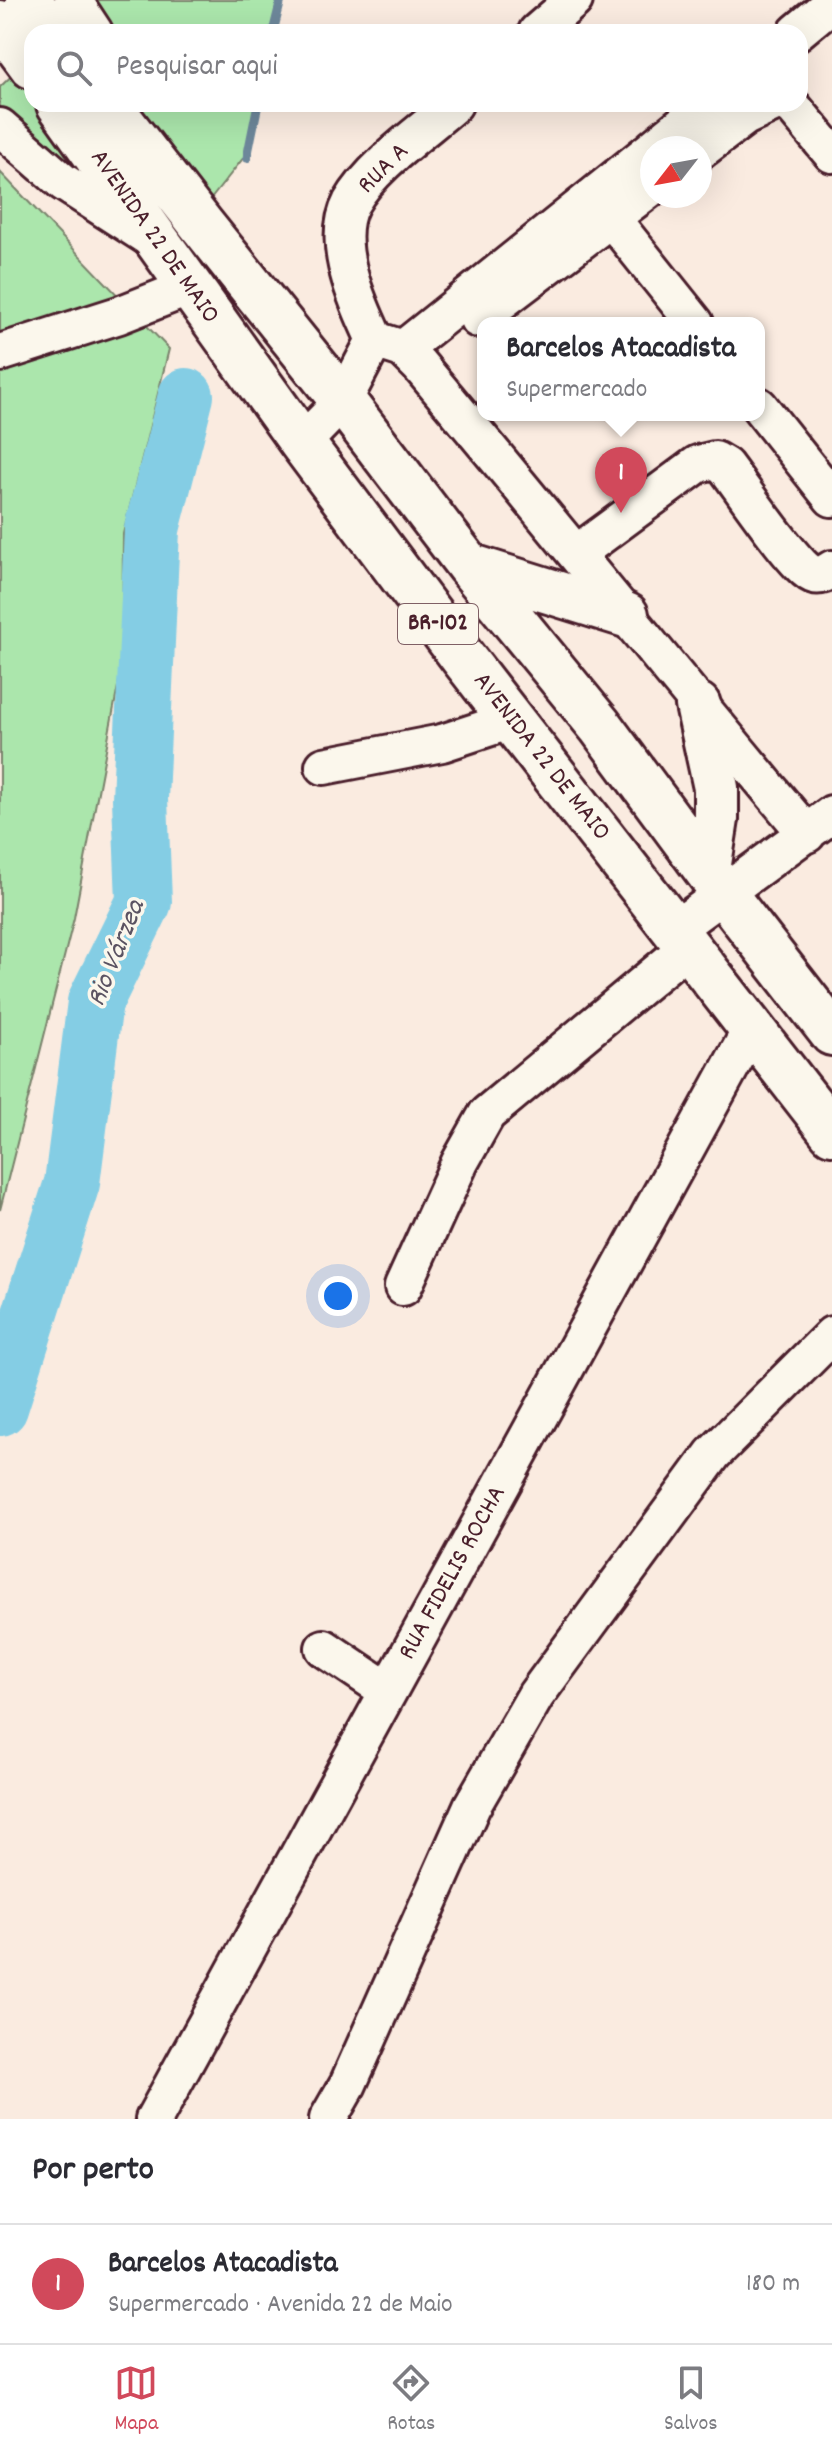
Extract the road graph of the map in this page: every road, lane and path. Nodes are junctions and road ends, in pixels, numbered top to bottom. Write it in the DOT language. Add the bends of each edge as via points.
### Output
graph roads {
  1 [pos="28,0"];
  2 [pos="73,0"];
  3 [pos="574,0"];
  4 [pos="832,3"];
  5 [pos="0,23"];
  6 [pos="47,24"];
  7 [pos="89,24"];
  8 [pos="546,24"];
  9 [pos="807,24"];
  10 [pos="24,55"];
  11 [pos="65,112"];
  12 [pos="114,112"];
  13 [pos="140,112"];
  14 [pos="445,112"];
  15 [pos="697,112"];
  16 [pos="756,112"];
  17 [pos="797,112"];
  18 [pos="0,127"];
  19 [pos="667,136"];
  20 [pos="712,142"];
  21 [pos="832,154"];
  22 [pos="640,158"];
  23 [pos="640,196"];
  24 [pos="611,218"];
  25 [pos="201,224"];
  26 [pos="157,243"];
  27 [pos="190,287"];
  28 [pos="690,317"];
  29 [pos="399,351"];
  30 [pos="0,353"];
  31 [pos="343,401"];
  32 [pos="765,414"];
  33 [pos="302,443"];
  34 [pos="832,498"];
  35 [pos="576,554"];
  36 [pos="469,566"];
  37 [pos="832,569"];
  38 [pos="626,615"];
  39 [pos="698,705"];
  40 [pos="512,720"];
  41 [pos="324,766"];
  42 [pos="820,824"];
  43 [pos="716,882"];
  44 [pos="682,938"];
  45 [pos="752,1028"];
  46 [pos="832,1033"];
  47 [pos="832,1132"];
  48 [pos="403,1287"];
  49 [pos="832,1335"];
  50 [pos="324,1648"];
  51 [pos="388,1691"];
  52 [pos="154,2119"];
  53 [pos="328,2119"];
  1 -- 6 [label="main road"];
  2 -- 7 [label="street"];
  3 -- 8 [label="street"];
  4 -- 9 [label="street"];
  5 -- 10 [label="main road"];
  11 -- 26 [label="main road, AVENIDA 22 DE MAIO / BR-102"];
  12 -- 25 [label="main road, AVENIDA 22 DE MAIO / BR-102"];
  13 -- 25 [label="street, AVENIDA 22 DE MAIO"];
  14 -- 29 [label="street, RUA A" via="372,176 350,205 343,239 362,314"];
  15 -- 19 [label="street"];
  16 -- 20 [label="street"];
  17 -- 21 [label="street"];
  18 -- 26 [label="street" via="63,182"];
  22 -- 29 [label="street"];
  23 -- 24 [label="street"];
  24 -- 28 [label="street"];
  24 -- 29 [label="street"];
  25 -- 31 [label="main road, AVENIDA 22 DE MAIO / BR-102"];
  26 -- 27 [label="main road, AVENIDA 22 DE MAIO / BR-102"];
  27 -- 30 [label="street"];
  27 -- 33 [label="main road, AVENIDA 22 DE MAIO / BR-102"];
  29 -- 31 [label="street"];
  29 -- 35 [label="street, RUA A"];
  31 -- 33 [label="street"];
  31 -- 36 [label="main road, AVENIDA 22 DE MAIO / BR-102"];
  32 -- 34 [label="street"];
  33 -- 40 [label="main road, AVENIDA 22 DE MAIO / BR-102"];
  35 -- 37 [label="street" via="698,464 715,460 811,575"];
  35 -- 38 [label="street, RUA A"];
  36 -- 38 [label="main road"];
  36 -- 43 [label="main road, AVENIDA 22 DE MAIO / BR-102" via="600,726"];
  38 -- 39 [label="street, RUA A"];
  39 -- 42 [label="street, RUA A"];
  39 -- 43 [label="main road" via="716,788"];
  40 -- 41 [label="street" via="442,743"];
  40 -- 44 [label="main road, AVENIDA 22 DE MAIO / BR-102"];
  42 -- 43 [label="street"];
  43 -- 44 [label="street"];
  43 -- 46 [label="main road, AVENIDA 22 DE MAIO / BR-102"];
  44 -- 45 [label="main road, AVENIDA 22 DE MAIO / BR-102"];
  44 -- 48 [label="street" via="487,1114"];
  45 -- 47 [label="main road, AVENIDA 22 DE MAIO / BR-102"];
  45 -- 51 [label="street, RUA FIDELIS ROCHA"];
  49 -- 53 [label="street" via="713,1454 536,1695 472,1806"];
  50 -- 51 [label="street"];
  51 -- 52 [label="street, RUA FIDELIS ROCHA"];
}
